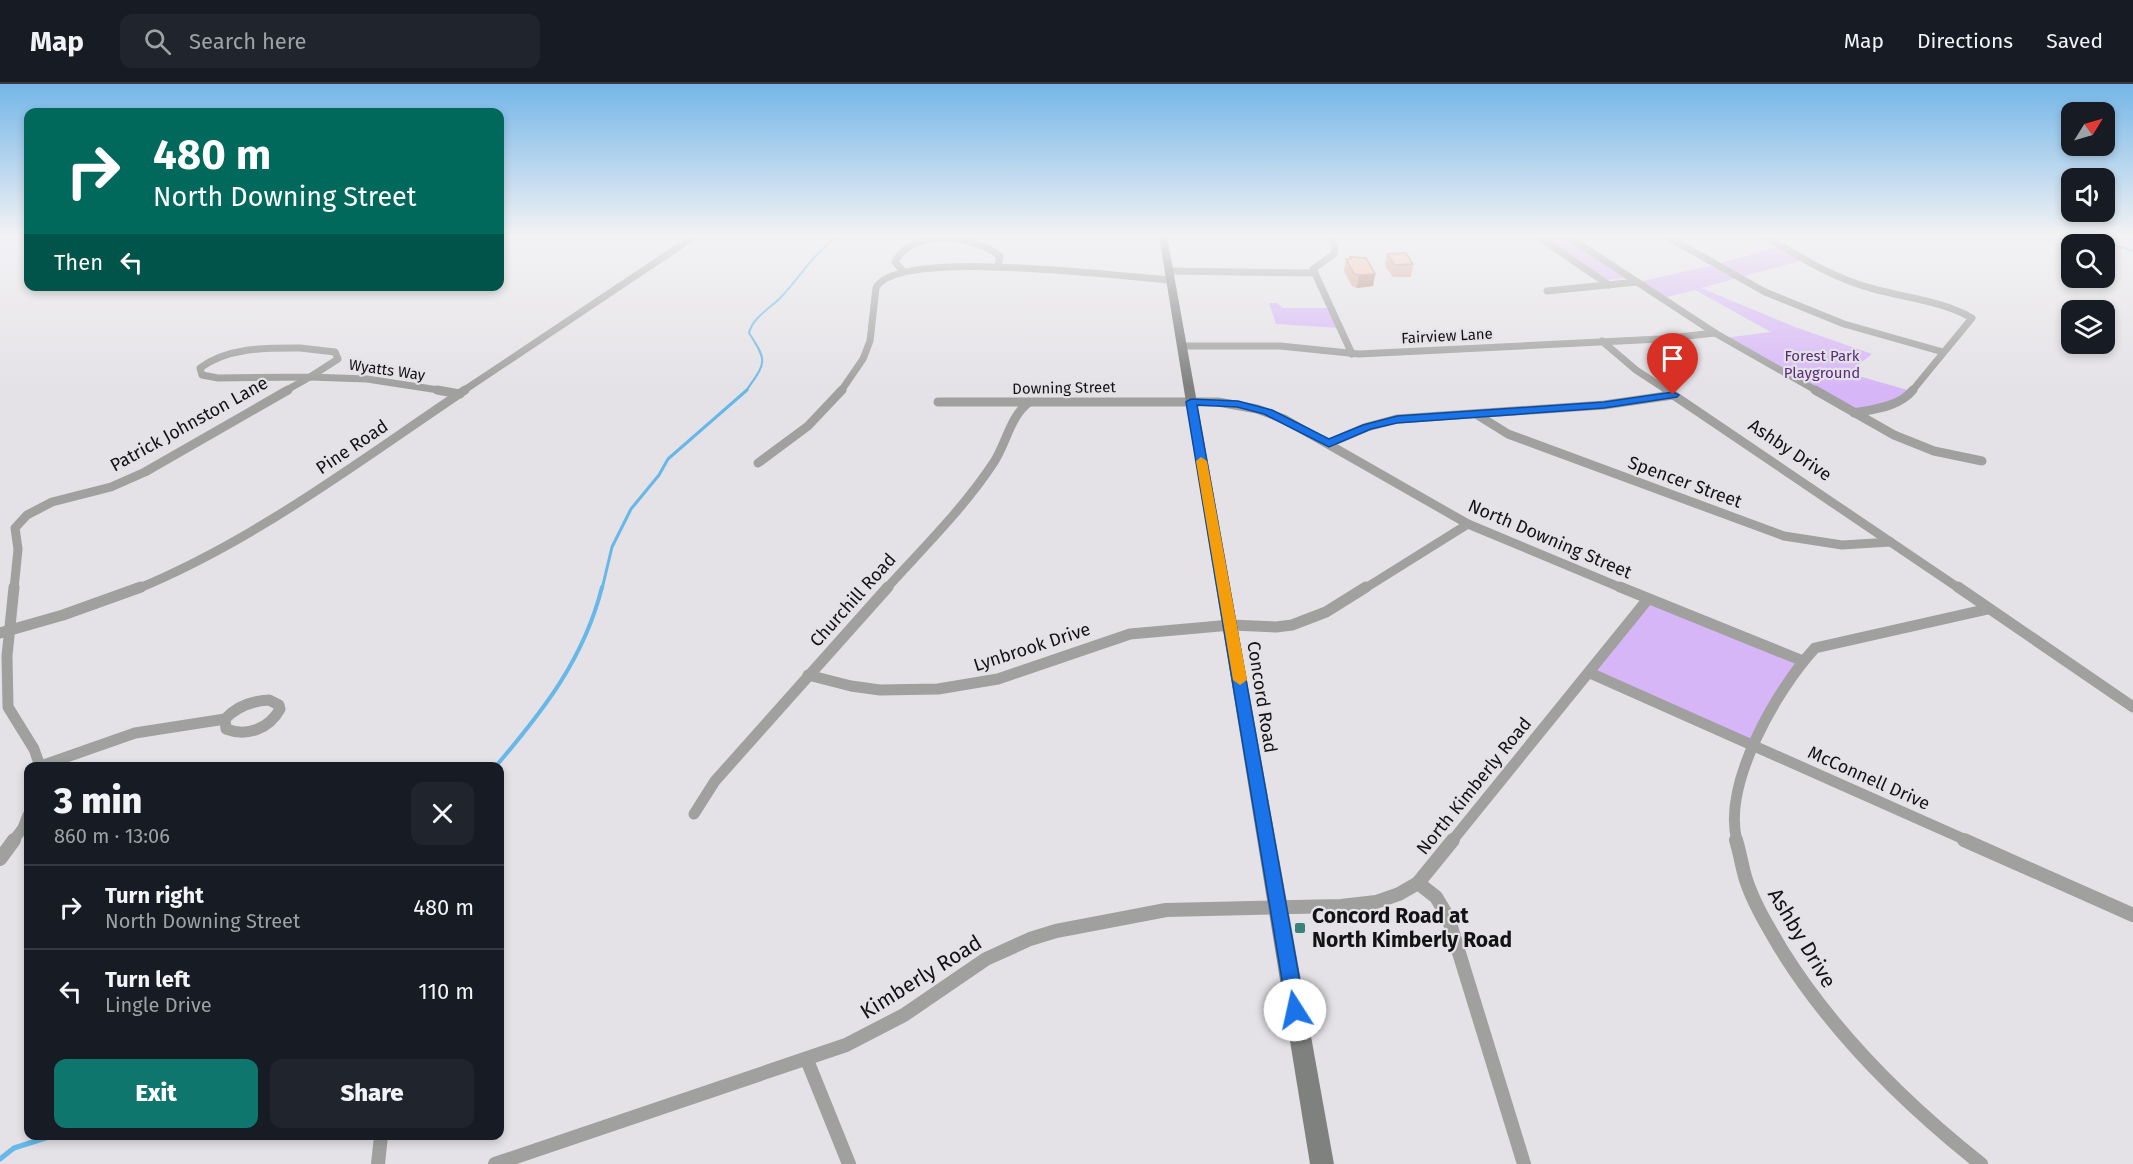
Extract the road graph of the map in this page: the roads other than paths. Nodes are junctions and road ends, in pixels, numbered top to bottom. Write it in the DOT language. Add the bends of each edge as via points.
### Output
graph roads {
  1 [pos="620,286"];
  2 [pos="876,286"];
  3 [pos="1171,286"];
  4 [pos="1320,286"];
  5 [pos="1594,286"];
  6 [pos="1644,286"];
  7 [pos="1755,286"];
  8 [pos="1865,286"];
  9 [pos="1546,291"];
  10 [pos="1715,333"];
  11 [pos="1602,341"];
  12 [pos="1182,346"];
  13 [pos="1943,352"];
  14 [pos="1352,354"];
  15 [pos="310,377"];
  16 [pos="460,394"];
  17 [pos="1673,395"];
  18 [pos="938,402"];
  19 [pos="1191,402"];
  20 [pos="1028,403"];
  21 [pos="1854,413"];
  22 [pos="1476,414"];
  23 [pos="1329,443"];
  24 [pos="1982,461"];
  25 [pos="759,463"];
  26 [pos="1468,525"];
  27 [pos="1891,542"];
  28 [pos="1648,599"];
  29 [pos="1988,609"];
  30 [pos="1231,625"];
  31 [pos="5,632"];
  32 [pos="1803,661"];
  33 [pos="1590,673"];
  34 [pos="808,675"];
  35 [pos="2133,707"];
  36 [pos="225,719"];
  37 [pos="1753,746"];
  38 [pos="39,762"];
  39 [pos="52,762"];
  40 [pos="694,814"];
  41 [pos="24,825"];
  42 [pos="0,859"];
  43 [pos="1418,883"];
  44 [pos="1277,908"];
  45 [pos="2133,915"];
  46 [pos="807,1060"];
  47 [pos="381,1140"];
  48 [pos="378,1164"];
  49 [pos="495,1164"];
  50 [pos="849,1164"];
  51 [pos="1322,1164"];
  52 [pos="1524,1164"];
  53 [pos="1981,1164"];
  1 -- 16 [label="street, Pine Road"];
  2 -- 25 [label="street" via="871,341 849,381 793,438"];
  3 -- 12 [label="main road, Concord Road"];
  4 -- 14 [label="street"];
  5 -- 9 [label="street"];
  6 -- 10 [label="street"];
  7 -- 13 [label="street" via="1844,324"];
  8 -- 13 [label="street" via="1971,315 1970,322"];
  10 -- 11 [label="street, Fairview Lane"];
  10 -- 21 [label="street"];
  11 -- 14 [label="street, Fairview Lane"];
  11 -- 17 [label="street, Ashby Drive" via="1624,362"];
  12 -- 14 [label="street, Fairview Lane" via="1280,346"];
  12 -- 19 [label="main road, Concord Road"];
  13 -- 21 [label="street" via="1904,400"];
  15 -- 15 [label="street, Wyatts Way" via="335,363 335,352 243,351 213,359 200,368 202,375 208,377"];
  15 -- 16 [label="street, Wyatts Way" via="368,379"];
  15 -- 31 [label="street, Patrick Johnston Lane" via="140,475 52,502 27,514 15,528 18,549"];
  16 -- 31 [label="street, Pine Road" via="219,552 116,597"];
  17 -- 22 [label="street" via="1604,405"];
  17 -- 27 [label="street, Ashby Drive"];
  18 -- 20 [label="street, Downing Street"];
  19 -- 20 [label="street, Downing Street"];
  19 -- 23 [label="street, North Downing Street" via="1238,404 1268,412"];
  19 -- 30 [label="main road, Concord Road"];
  20 -- 34 [label="street, Churchill Road" via="1020,409 995,461 969,496"];
  21 -- 24 [label="street" via="1916,446"];
  22 -- 23 [label="street" via="1387,421"];
  22 -- 27 [label="street, Spencer Street" via="1508,434 1784,536 1842,545"];
  23 -- 26 [label="street, North Downing Street"];
  26 -- 28 [label="street, North Downing Street"];
  26 -- 30 [label="street, Lynbrook Drive" via="1311,619 1276,627"];
  27 -- 29 [label="street, Ashby Drive"];
  28 -- 32 [label="street, North Downing Street"];
  28 -- 33 [label="street, North Kimberly Road"];
  29 -- 32 [label="street, Ashby Drive" via="1826,644 1815,648"];
  29 -- 35 [label="street, Ashby Drive"];
  30 -- 34 [label="street, Lynbrook Drive" via="1130,634 998,679 938,690 880,690"];
  30 -- 44 [label="main road, Concord Road"];
  31 -- 38 [label="street, Patrick Johnston Lane" via="8,707"];
  32 -- 37 [label="street, Ashby Drive"];
  33 -- 37 [label="street, McConnell Drive"];
  33 -- 43 [label="street, North Kimberly Road"];
  34 -- 40 [label="street, Churchill Road" via="715,781"];
  36 -- 39 [label="street" via="135,733"];
  37 -- 45 [label="street, McConnell Drive"];
  37 -- 53 [label="street, Ashby Drive" via="1741,775 1734,812 1744,871 1765,920 1797,976 1855,1048 1923,1117"];
  41 -- 42 [label="street"];
  43 -- 44 [label="street, North Kimberly Road" via="1376,902"];
  43 -- 52 [label="street" via="1436,897 1448,917"];
  44 -- 46 [label="street, Kimberly Road" via="1166,910 1030,939 986,959 868,1036"];
  44 -- 51 [label="main road, Concord Road"];
  46 -- 49 [label="street, Kimberly Road"];
  46 -- 50 [label="street"];
  47 -- 48 [label="street"];
}
